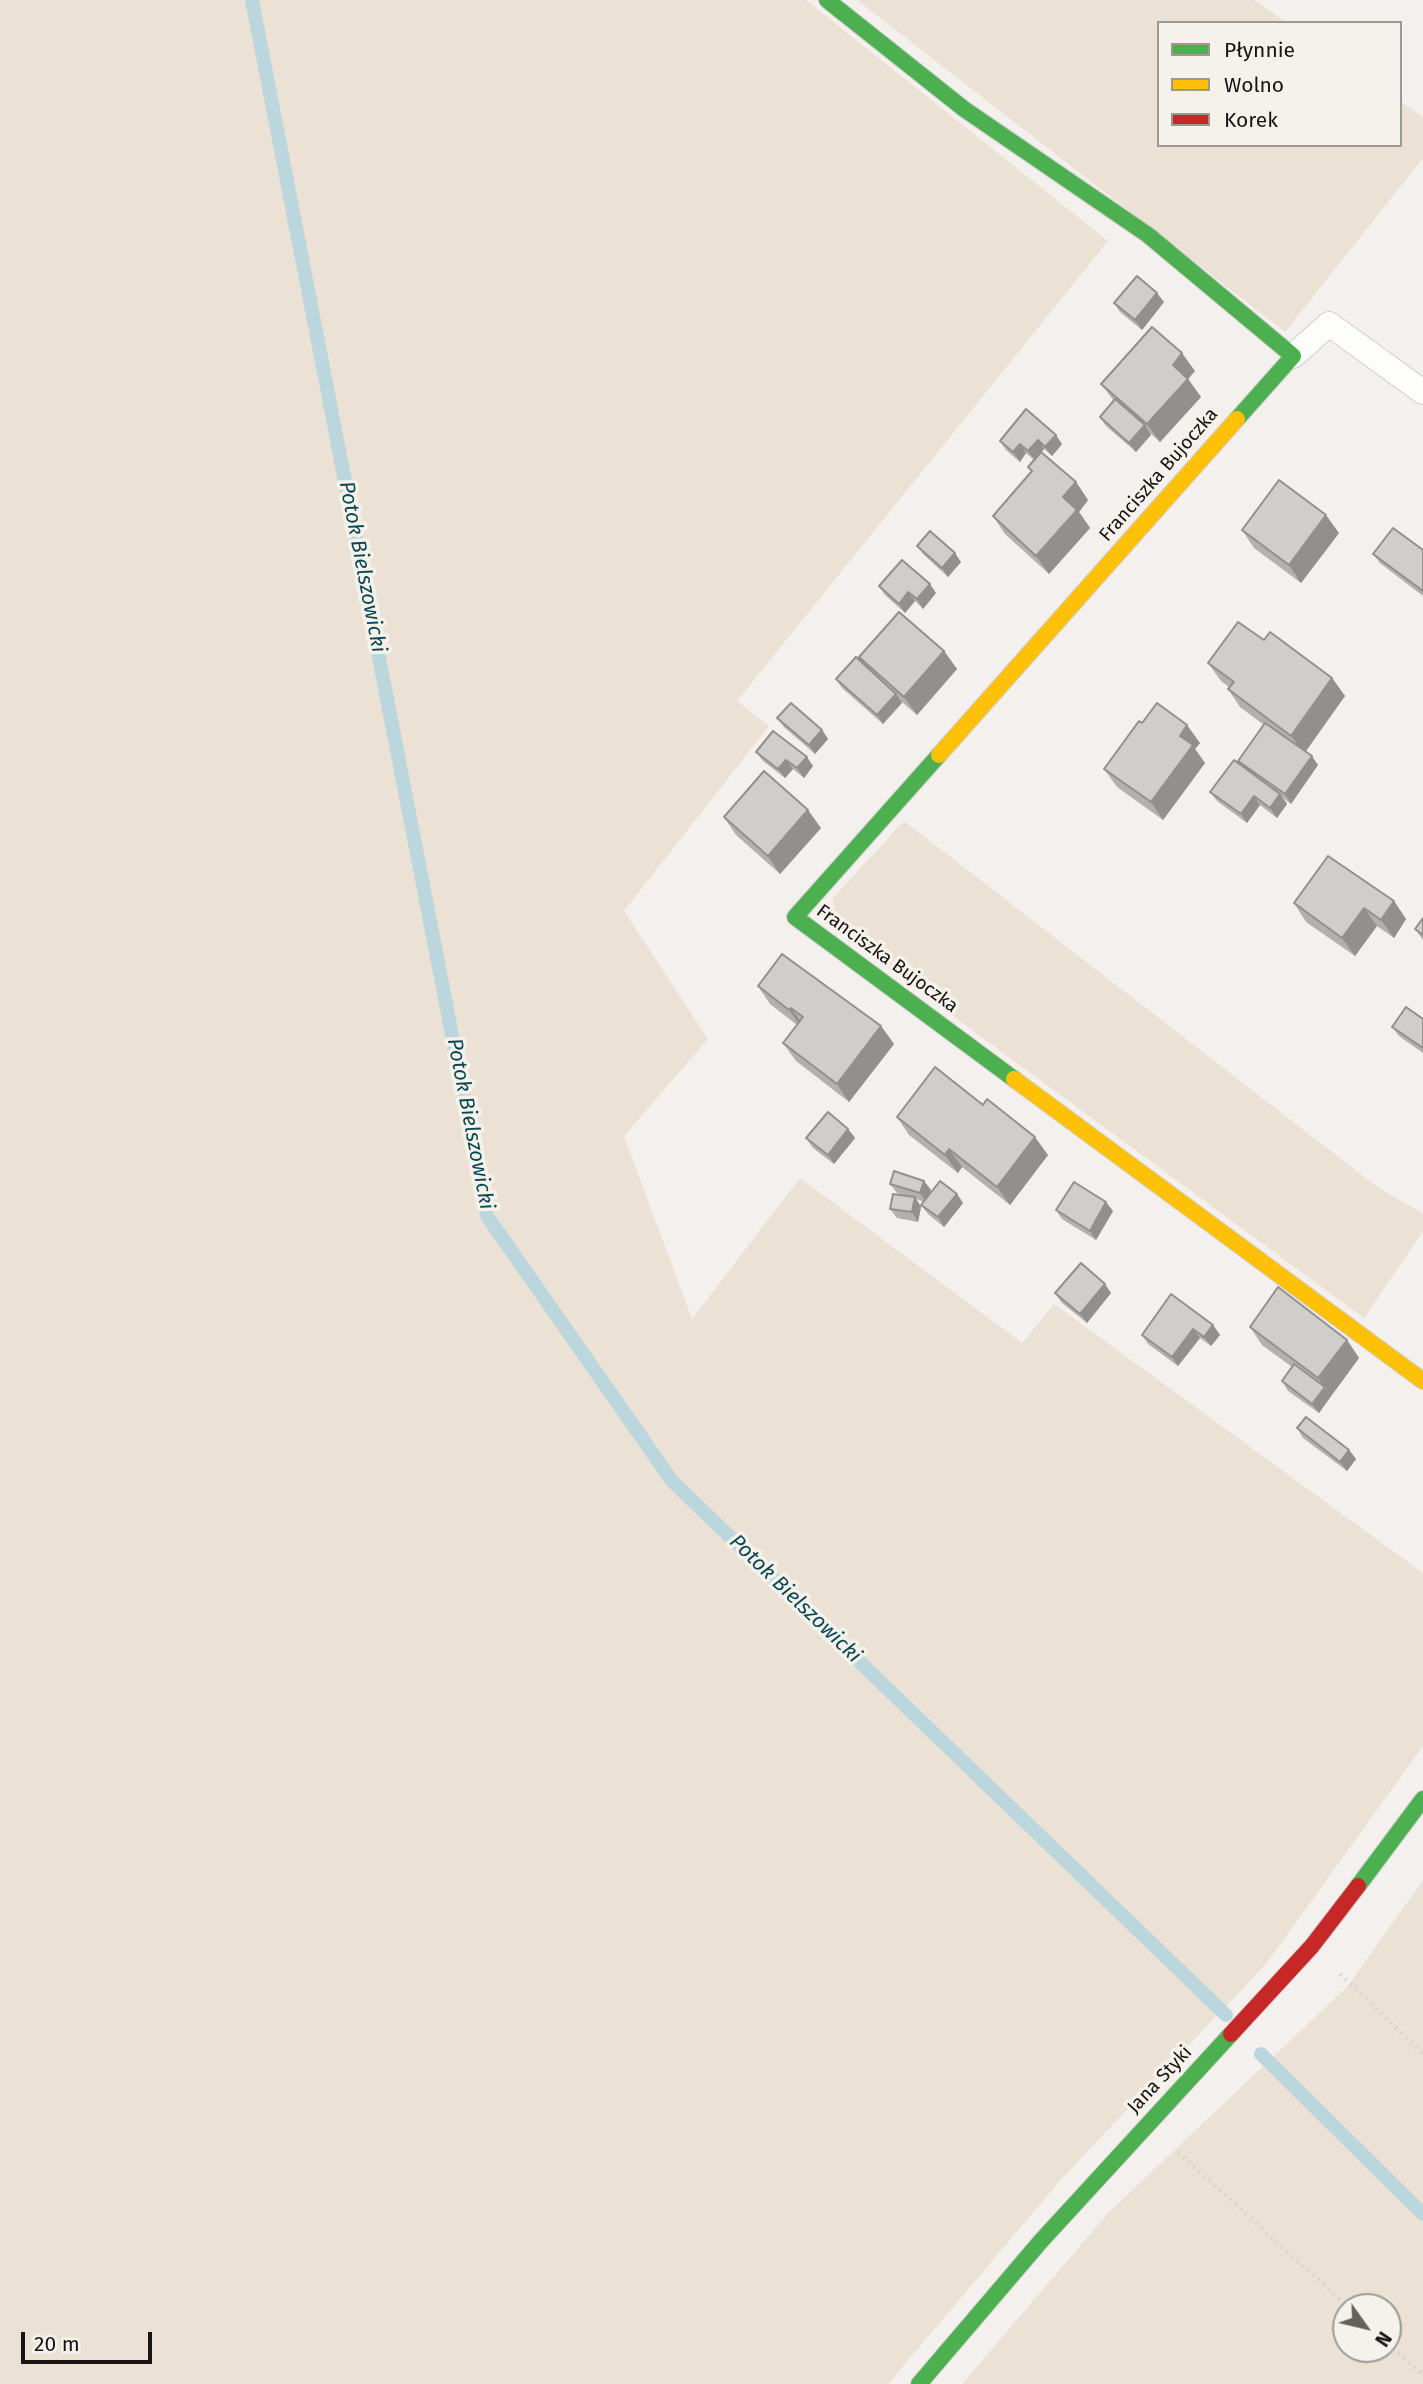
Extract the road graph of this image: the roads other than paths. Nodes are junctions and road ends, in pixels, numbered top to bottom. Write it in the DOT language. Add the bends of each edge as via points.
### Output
graph roads {
  1 [pos="827,0"];
  2 [pos="1293,356"];
  3 [pos="1423,393"];
  4 [pos="1423,1381"];
  5 [pos="1423,1799"];
  6 [pos="919,2384"];
  1 -- 2 [label="street" via="964,109 1148,235"];
  2 -- 3 [label="lane" via="1329,324"];
  2 -- 4 [label="street, Franciszka Bujoczka" via="795,917"];
  5 -- 6 [label="street, Jana Styki" via="1312,1946 1041,2241"];
}
